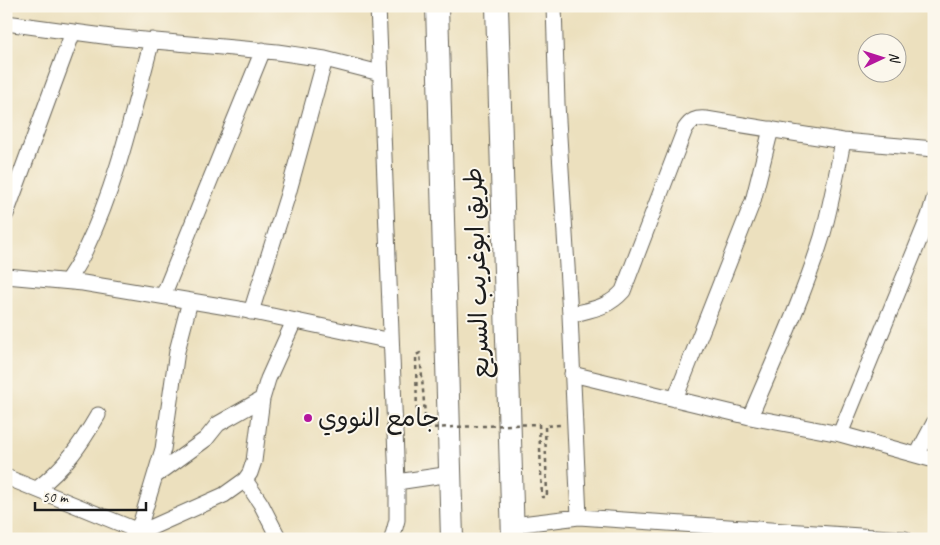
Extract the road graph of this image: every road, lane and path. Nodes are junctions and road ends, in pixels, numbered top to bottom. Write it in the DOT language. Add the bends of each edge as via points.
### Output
graph roads {
  1 [pos="378,6"];
  2 [pos="437,6"];
  3 [pos="497,6"];
  4 [pos="554,6"];
  5 [pos="6,23"];
  6 [pos="73,32"];
  7 [pos="152,40"];
  8 [pos="263,50"];
  9 [pos="326,59"];
  10 [pos="380,73"];
  11 [pos="771,129"];
  12 [pos="844,141"];
  13 [pos="934,149"];
  14 [pos="934,199"];
  15 [pos="6,214"];
  16 [pos="7,278"];
  17 [pos="67,281"];
  18 [pos="163,296"];
  19 [pos="190,301"];
  20 [pos="251,312"];
  21 [pos="570,314"];
  22 [pos="294,321"];
  23 [pos="392,341"];
  24 [pos="572,374"];
  25 [pos="262,399"];
  26 [pos="675,399"];
  27 [pos="98,415"];
  28 [pos="750,417"];
  29 [pos="934,423"];
  30 [pos="417,425"];
  31 [pos="545,426"];
  32 [pos="840,434"];
  33 [pos="917,455"];
  34 [pos="934,460"];
  35 [pos="451,474"];
  36 [pos="155,476"];
  37 [pos="6,477"];
  38 [pos="245,480"];
  39 [pos="397,482"];
  40 [pos="36,490"];
  41 [pos="579,517"];
  42 [pos="513,532"];
  43 [pos="134,534"];
  44 [pos="279,539"];
  45 [pos="392,539"];
  46 [pos="452,539"];
  47 [pos="905,539"];
  1 -- 10 [label="street"];
  2 -- 35 [label="highway, طريق ابوغريب السريع"];
  3 -- 42 [label="highway, طريق ابوغريب السريع"];
  4 -- 21 [label="street"];
  5 -- 6 [label="street"];
  6 -- 7 [label="street"];
  6 -- 15 [label="street"];
  7 -- 8 [label="street"];
  7 -- 17 [label="street" via="105,204 86,249"];
  8 -- 9 [label="street"];
  8 -- 18 [label="street"];
  9 -- 10 [label="street"];
  9 -- 20 [label="street" via="286,203"];
  10 -- 23 [label="street"];
  11 -- 12 [label="street"];
  11 -- 21 [label="street" via="706,118 690,121 623,290 615,301 604,306"];
  11 -- 26 [label="street" via="753,200"];
  12 -- 13 [label="street"];
  12 -- 28 [label="street" via="821,238"];
  14 -- 32 [label="street"];
  16 -- 17 [label="street"];
  17 -- 18 [label="street"];
  18 -- 19 [label="street"];
  19 -- 20 [label="street"];
  19 -- 36 [label="street" via="177,351 163,449"];
  20 -- 22 [label="street"];
  21 -- 24 [label="street"];
  22 -- 23 [label="street"];
  22 -- 25 [label="street"];
  23 -- 39 [label="street"];
  24 -- 26 [label="street"];
  24 -- 41 [label="street"];
  25 -- 36 [label="street" via="218,424 206,438"];
  25 -- 38 [label="street" via="254,461"];
  26 -- 28 [label="street"];
  27 -- 40 [label="street" via="65,464"];
  28 -- 32 [label="street"];
  29 -- 33 [label="street"];
  30 -- 31 [label="path, bridge" via="416,355 420,353 426,428 539,424 542,497 547,497"];
  32 -- 33 [label="street"];
  33 -- 34 [label="street"];
  35 -- 39 [label="street"];
  35 -- 46 [label="highway, طريق ابوغريب السريع"];
  36 -- 43 [label="street"];
  37 -- 40 [label="street"];
  38 -- 43 [label="street" via="224,495"];
  38 -- 44 [label="street"];
  39 -- 45 [label="street" via="397,520"];
  40 -- 43 [label="street"];
  41 -- 42 [label="street"];
  41 -- 47 [label="street"];
}
